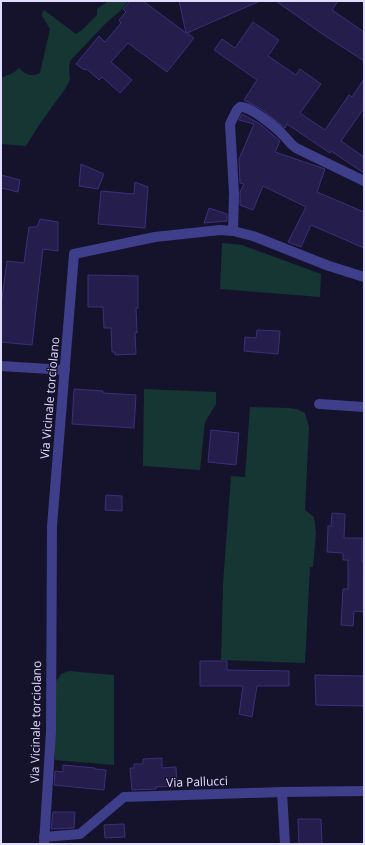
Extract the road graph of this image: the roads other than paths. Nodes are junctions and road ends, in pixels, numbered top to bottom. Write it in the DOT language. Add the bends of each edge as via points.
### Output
graph roads {
  1 [pos="364,181"];
  2 [pos="233,231"];
  3 [pos="364,277"];
  4 [pos="1,366"];
  5 [pos="65,370"];
  6 [pos="319,404"];
  7 [pos="364,407"];
  8 [pos="364,791"];
  9 [pos="282,792"];
  10 [pos="44,841"];
  11 [pos="285,844"];
  1 -- 2 [label="street" via="296,148 249,108 240,107 230,124 234,193"];
  2 -- 3 [label="street, Via Vicinale torciolano"];
  2 -- 5 [label="street, Via Vicinale torciolano" via="155,237 74,254"];
  4 -- 5 [label="street"];
  5 -- 10 [label="street, Via Vicinale torciolano" via="52,526 51,732"];
  6 -- 7 [label="street"];
  8 -- 9 [label="street, Via Pallucci"];
  9 -- 10 [label="street, Via Pallucci" via="124,797 80,834"];
  9 -- 11 [label="street"];
}
